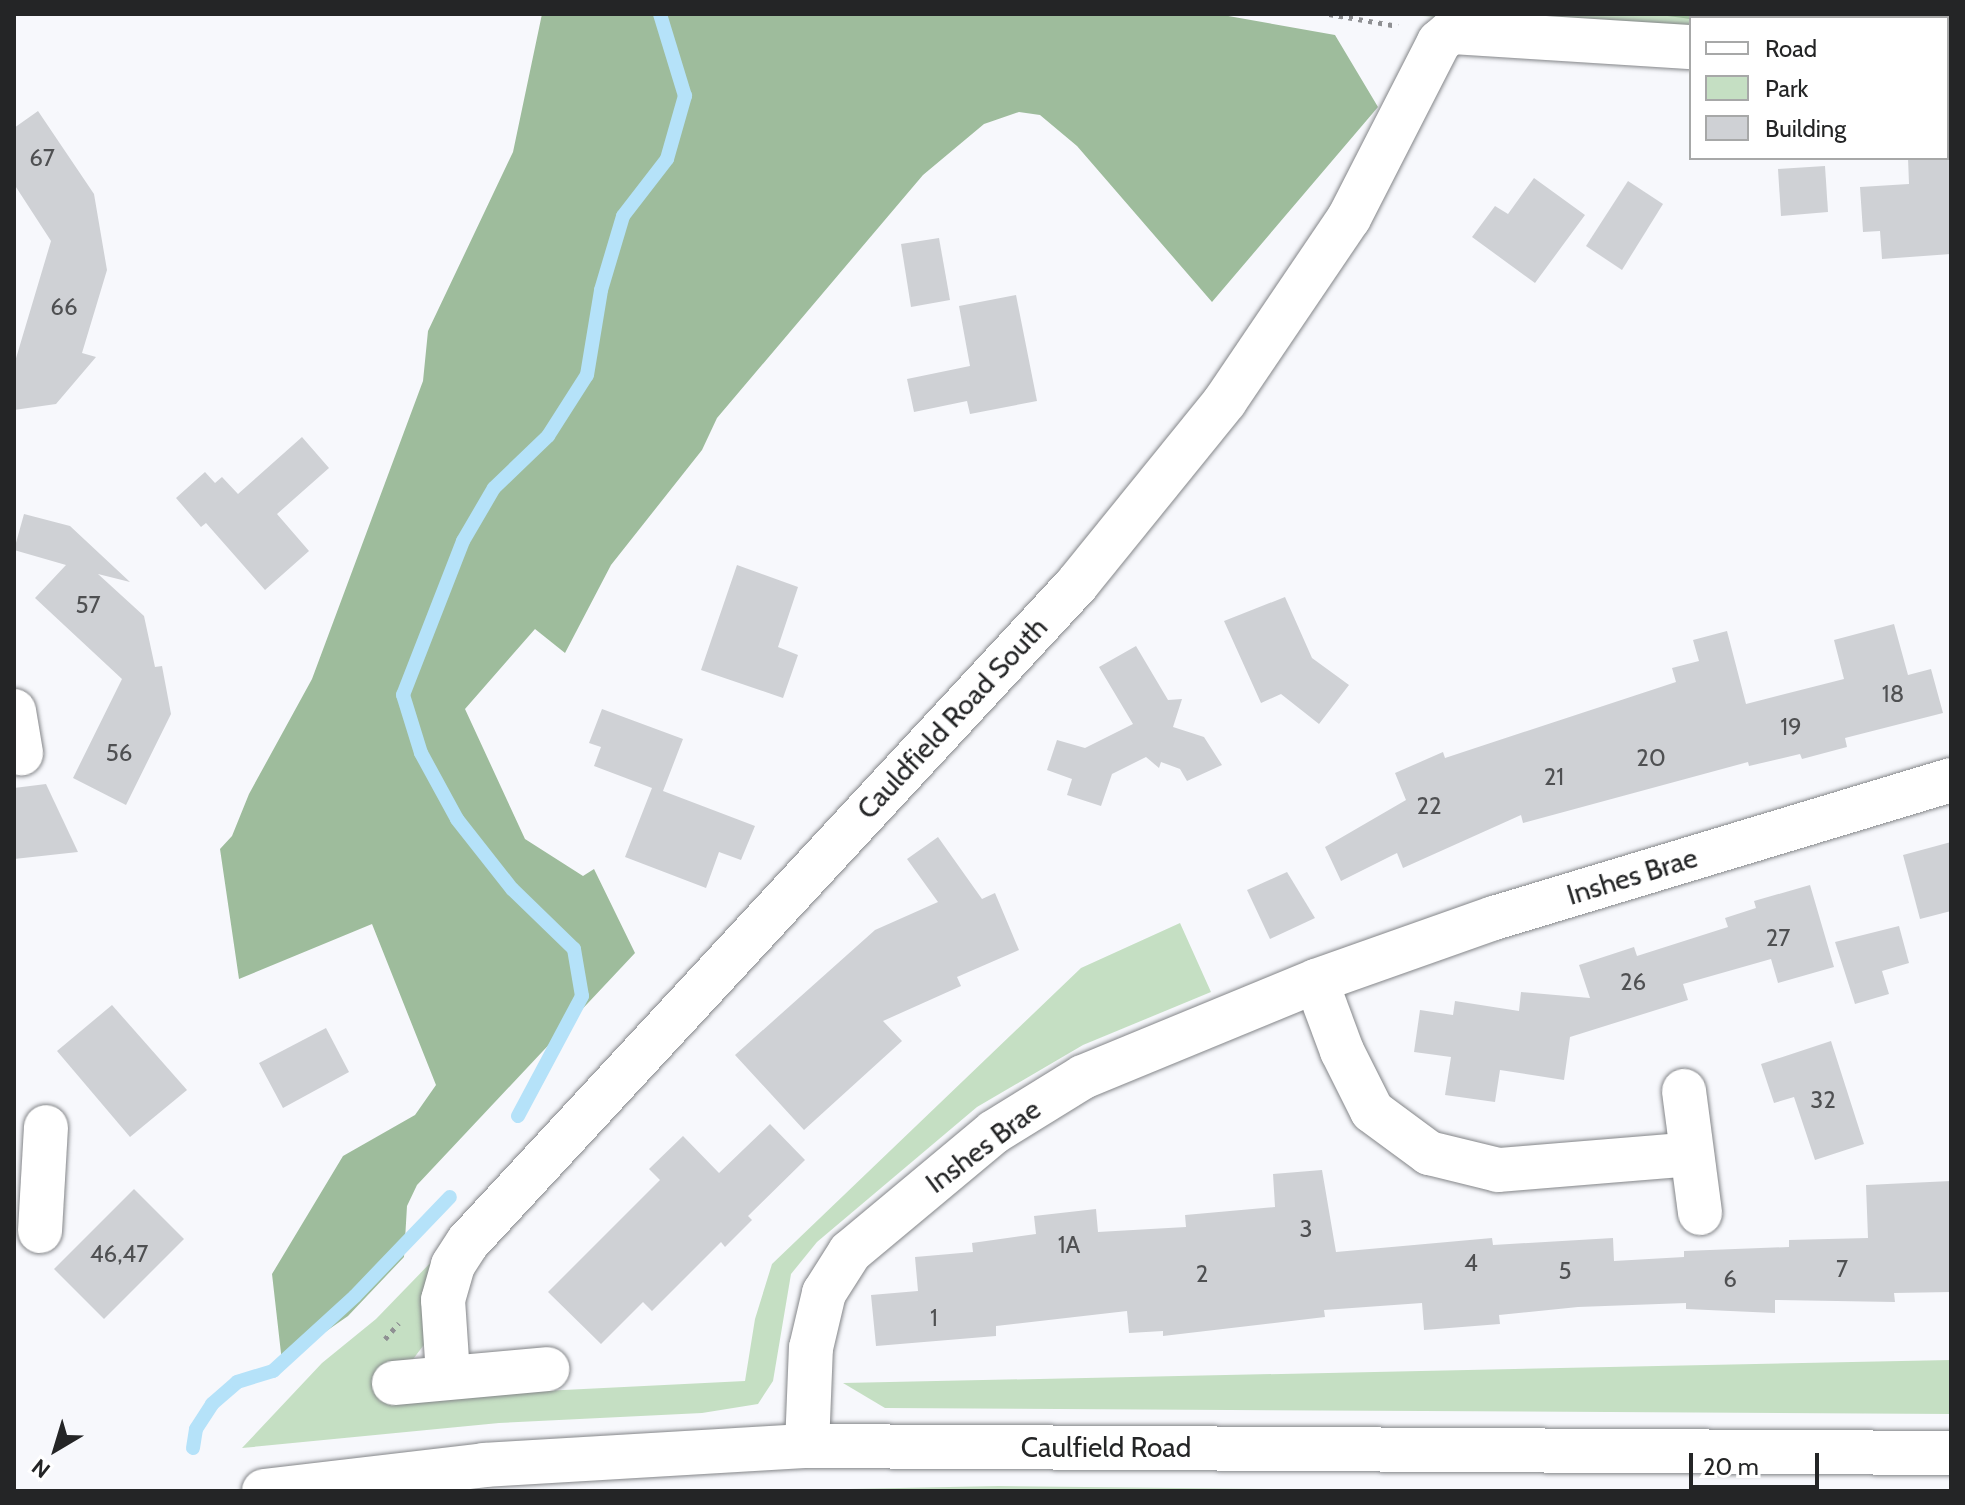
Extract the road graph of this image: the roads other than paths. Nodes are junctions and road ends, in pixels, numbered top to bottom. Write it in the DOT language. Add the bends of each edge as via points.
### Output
graph roads {
  1 [pos="1689,47"];
  2 [pos="14,711"];
  3 [pos="21,753"];
  4 [pos="1951,780"];
  5 [pos="1316,981"];
  6 [pos="1684,1091"];
  7 [pos="46,1127"];
  8 [pos="1691,1154"];
  9 [pos="28,1182"];
  10 [pos="1700,1213"];
  11 [pos="40,1231"];
  12 [pos="547,1369"];
  13 [pos="448,1375"];
  14 [pos="394,1383"];
  15 [pos="807,1446"];
  16 [pos="1951,1453"];
  17 [pos="485,1478"];
  18 [pos="264,1491"];
  1 -- 13 [label="street, Cauldfield Road South" via="1451,32 1439,42 1349,218 1257,354 1077,584 468,1242 453,1265 443,1300"];
  2 -- 3 [label="street"];
  4 -- 5 [label="street, Inshes Brae" via="1494,918"];
  5 -- 8 [label="street" via="1372,1111 1429,1153 1498,1170"];
  5 -- 15 [label="street, Inshes Brae" via="1083,1077 994,1132 850,1252 824,1293 814,1334"];
  6 -- 8 [label="street"];
  7 -- 9 [label="street"];
  8 -- 10 [label="street"];
  9 -- 11 [label="street"];
  12 -- 13 [label="street"];
  13 -- 14 [label="street"];
  15 -- 16 [label="street, Caulfield Road"];
  15 -- 17 [label="street, Caulfield Road"];
  17 -- 18 [label="street, Caulfield Road"];
}
